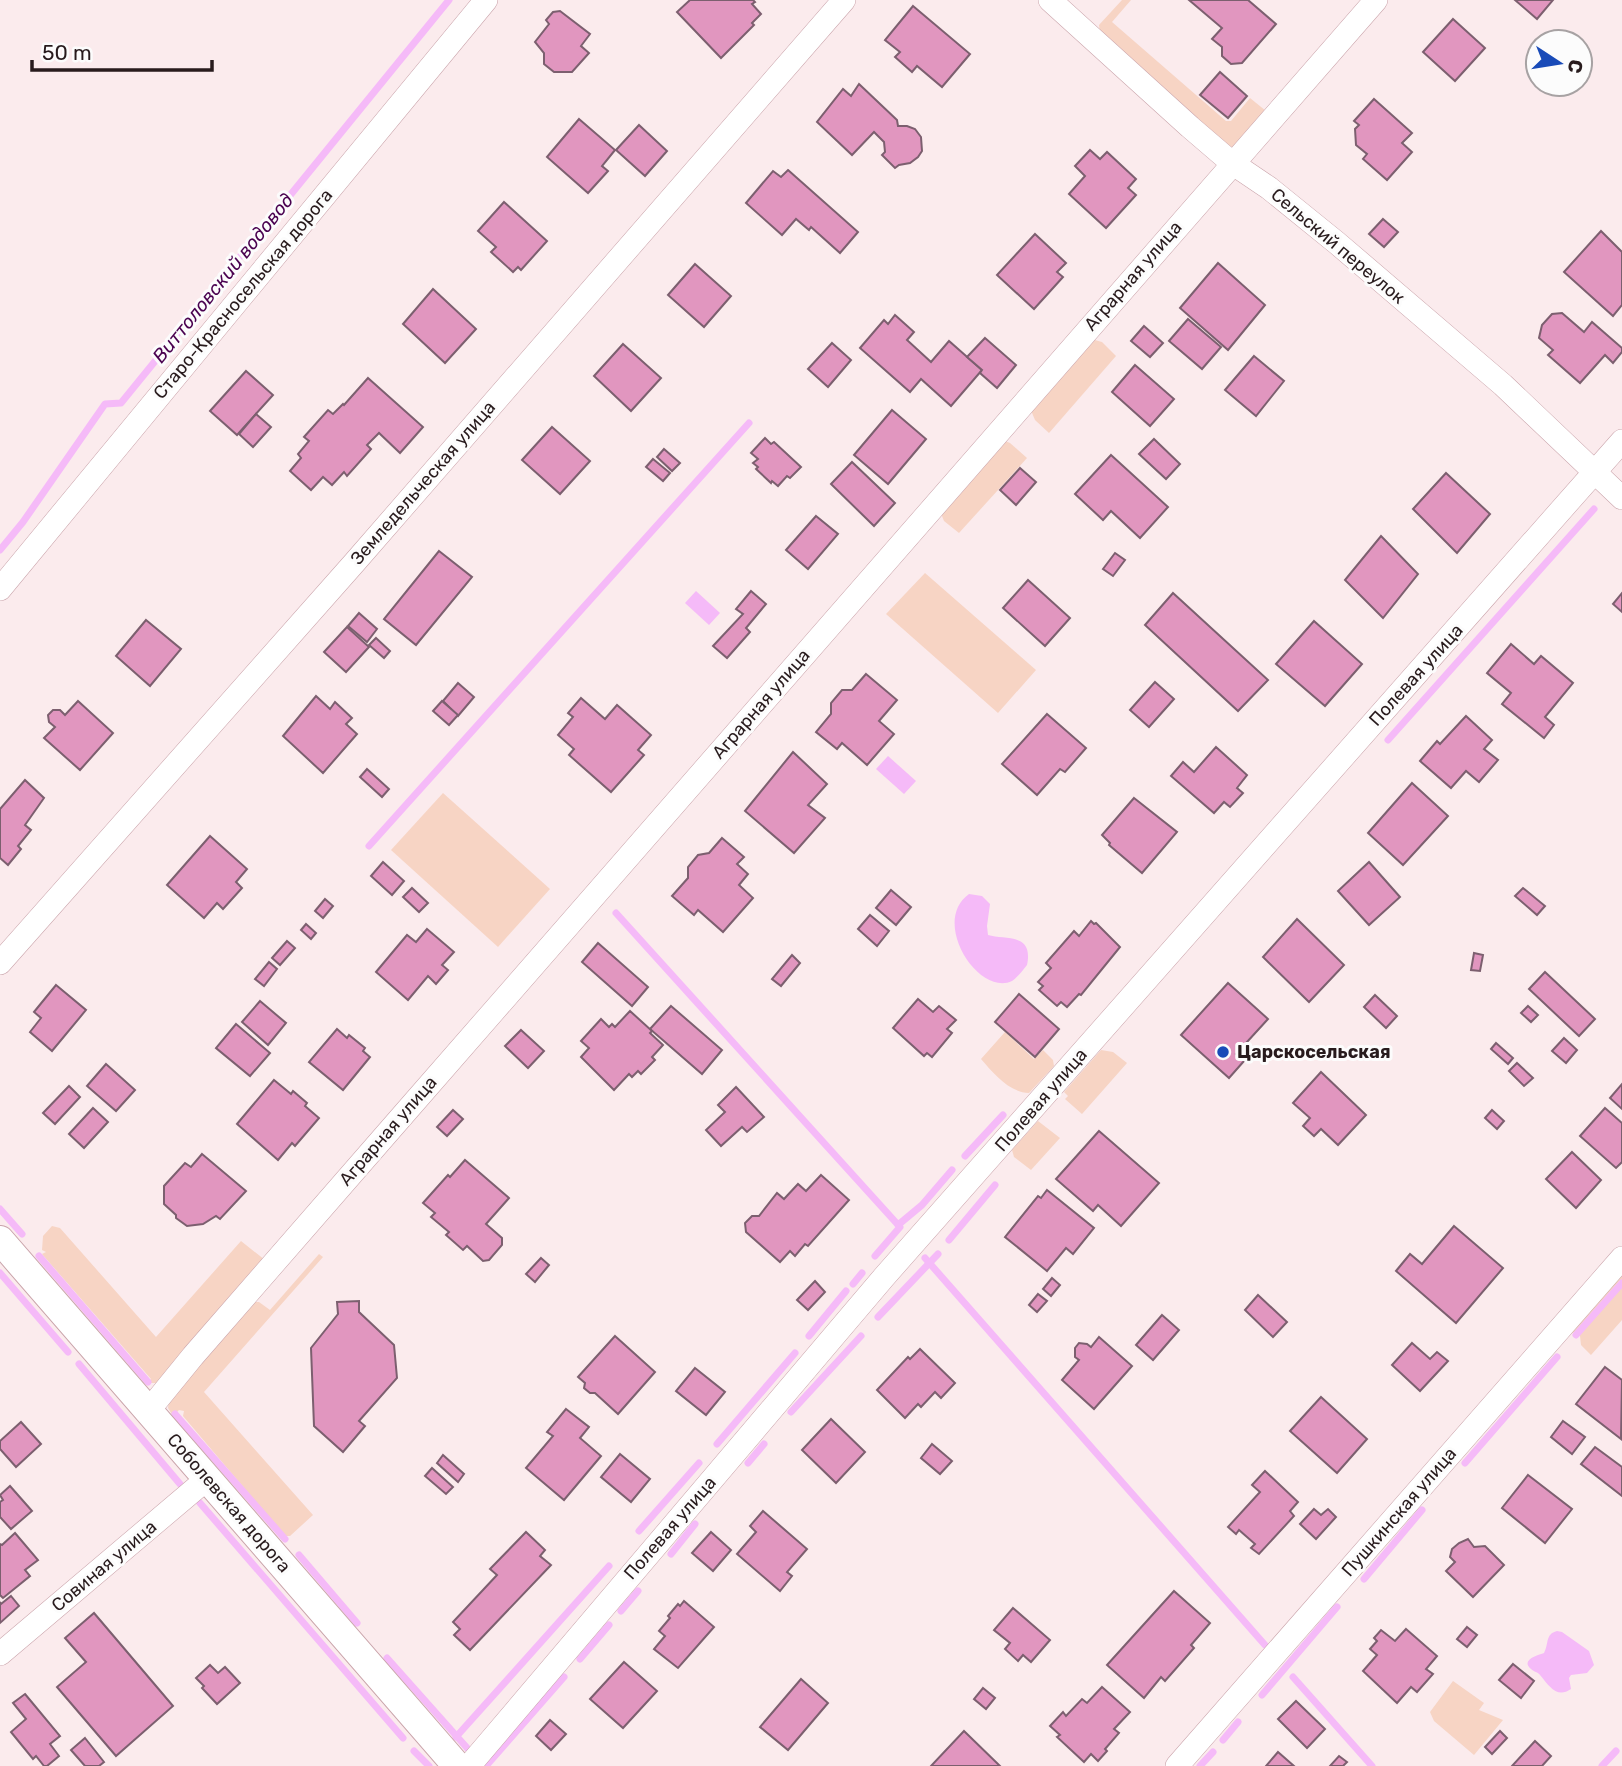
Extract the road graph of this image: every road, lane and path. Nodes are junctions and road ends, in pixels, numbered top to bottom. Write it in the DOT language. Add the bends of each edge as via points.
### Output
graph roads {
  1 [pos="486,0"];
  2 [pos="844,0"];
  3 [pos="1050,0"];
  4 [pos="1376,0"];
  5 [pos="1232,163"];
  6 [pos="1622,442"];
  7 [pos="1595,472"];
  8 [pos="1622,498"];
  9 [pos="0,589"];
  10 [pos="0,963"];
  11 [pos="0,1240"];
  12 [pos="1622,1258"];
  13 [pos="149,1410"];
  14 [pos="208,1478"];
  15 [pos="0,1654"];
  16 [pos="469,1761"];
  17 [pos="1177,1766"];
  1 -- 9 [label="street, Старо-Красносельская дорога"];
  2 -- 10 [label="street, Земледельческая улица"];
  3 -- 5 [label="street, Сельский переулок"];
  4 -- 5 [label="street, Аграрная улица"];
  5 -- 7 [label="street, Сельский переулок" via="1347,251"];
  5 -- 13 [label="street, Аграрная улица"];
  6 -- 7 [label="street, Полевая улица"];
  7 -- 8 [label="street, Сельский переулок"];
  7 -- 16 [label="street, Полевая улица" via="877,1285"];
  11 -- 13 [label="street, Соболевская дорога"];
  12 -- 17 [label="street, Пушкинская улица"];
  13 -- 14 [label="street, Соболевская дорога"];
  14 -- 15 [label="street, Совиная улица"];
  14 -- 16 [label="street, Соболевская дорога"];
}
